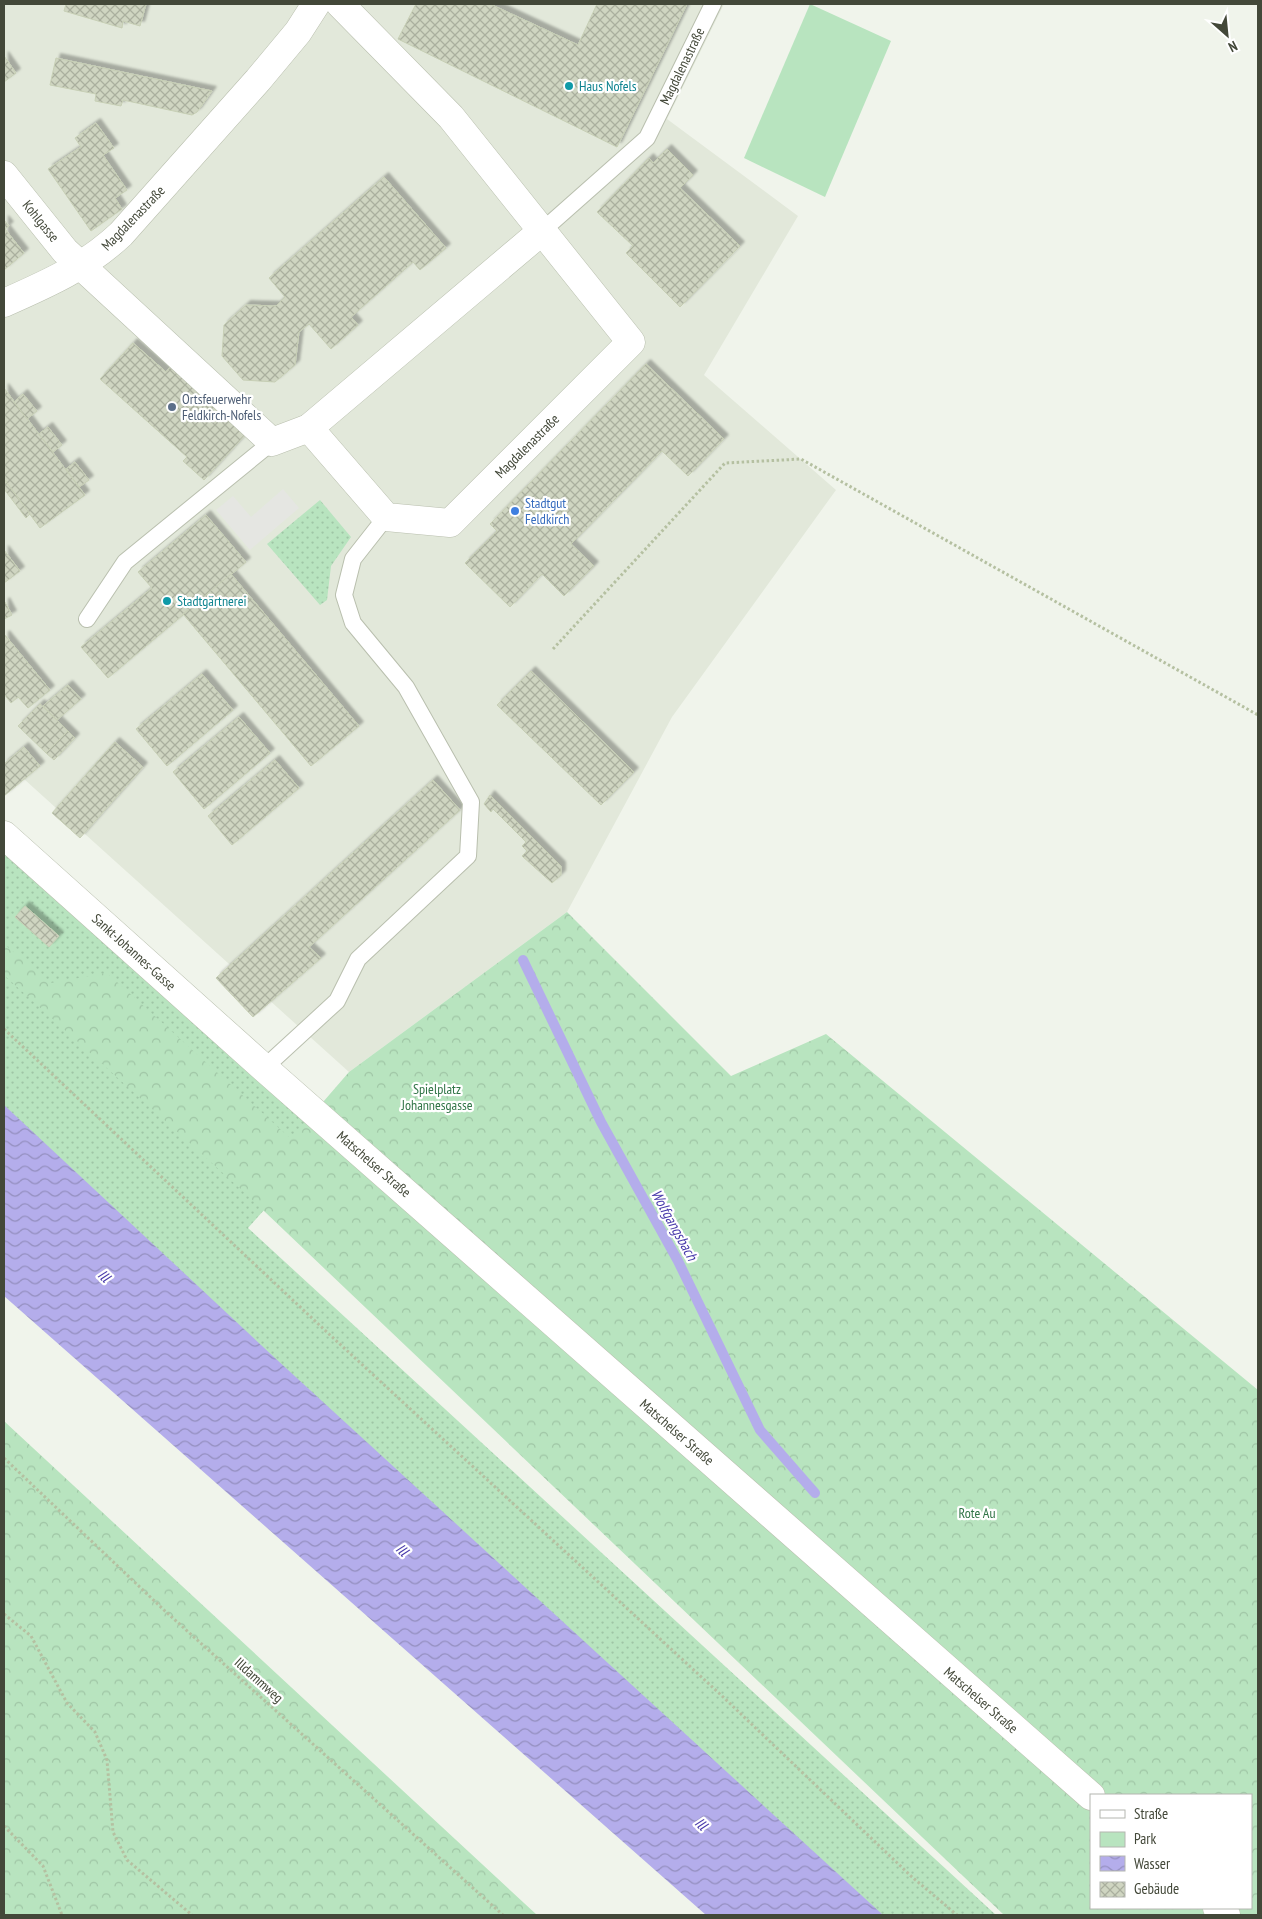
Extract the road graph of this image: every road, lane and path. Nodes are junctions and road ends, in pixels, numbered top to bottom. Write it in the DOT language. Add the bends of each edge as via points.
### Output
graph roads {
  1 [pos="316,4"];
  2 [pos="340,4"];
  3 [pos="713,4"];
  4 [pos="4,175"];
  5 [pos="542,231"];
  6 [pos="80,265"];
  7 [pos="4,302"];
  8 [pos="309,428"];
  9 [pos="272,442"];
  10 [pos="386,518"];
  11 [pos="86,619"];
  12 [pos="553,649"];
  13 [pos="1258,715"];
  14 [pos="4,836"];
  15 [pos="4,1029"];
  16 [pos="264,1068"];
  17 [pos="4,1458"];
  18 [pos="4,1614"];
  19 [pos="1090,1795"];
  20 [pos="4,1826"];
  21 [pos="62,1915"];
  22 [pos="192,1915"];
  23 [pos="503,1915"];
  24 [pos="958,1915"];
  1 -- 6 [label="street, Magdalenastraße" via="275,60 121,234 104,250"];
  2 -- 5 [label="street, Magdalenastraße" via="451,116"];
  3 -- 5 [label="lane, Magdalenastraße" via="647,138"];
  4 -- 6 [label="street, Kohlgasse"];
  5 -- 8 [label="street, Magdalenastraße"];
  5 -- 10 [label="street, Magdalenastraße" via="631,342 450,523"];
  6 -- 7 [label="street" via="54,281"];
  6 -- 9 [label="street"];
  8 -- 9 [label="street, Magdalenastraße"];
  8 -- 10 [label="street"];
  9 -- 11 [label="lane" via="125,562"];
  10 -- 16 [label="lane" via="353,559 344,595 353,623 406,687 471,802 468,856 358,959 336,1001"];
  12 -- 13 [label="path" via="725,463 800,459"];
  14 -- 16 [label="street, Sankt-Johannes-Gasse"];
  15 -- 24 [label="path" via="330,1336 721,1695 912,1877"];
  16 -- 19 [label="street, Matschelser Straße"];
  17 -- 23 [label="path, Illdammweg" via="165,1611"];
  18 -- 22 [label="path" via="31,1636 67,1703 94,1732 107,1760 113,1832 127,1860"];
  20 -- 21 [label="path" via="43,1866"];
}
